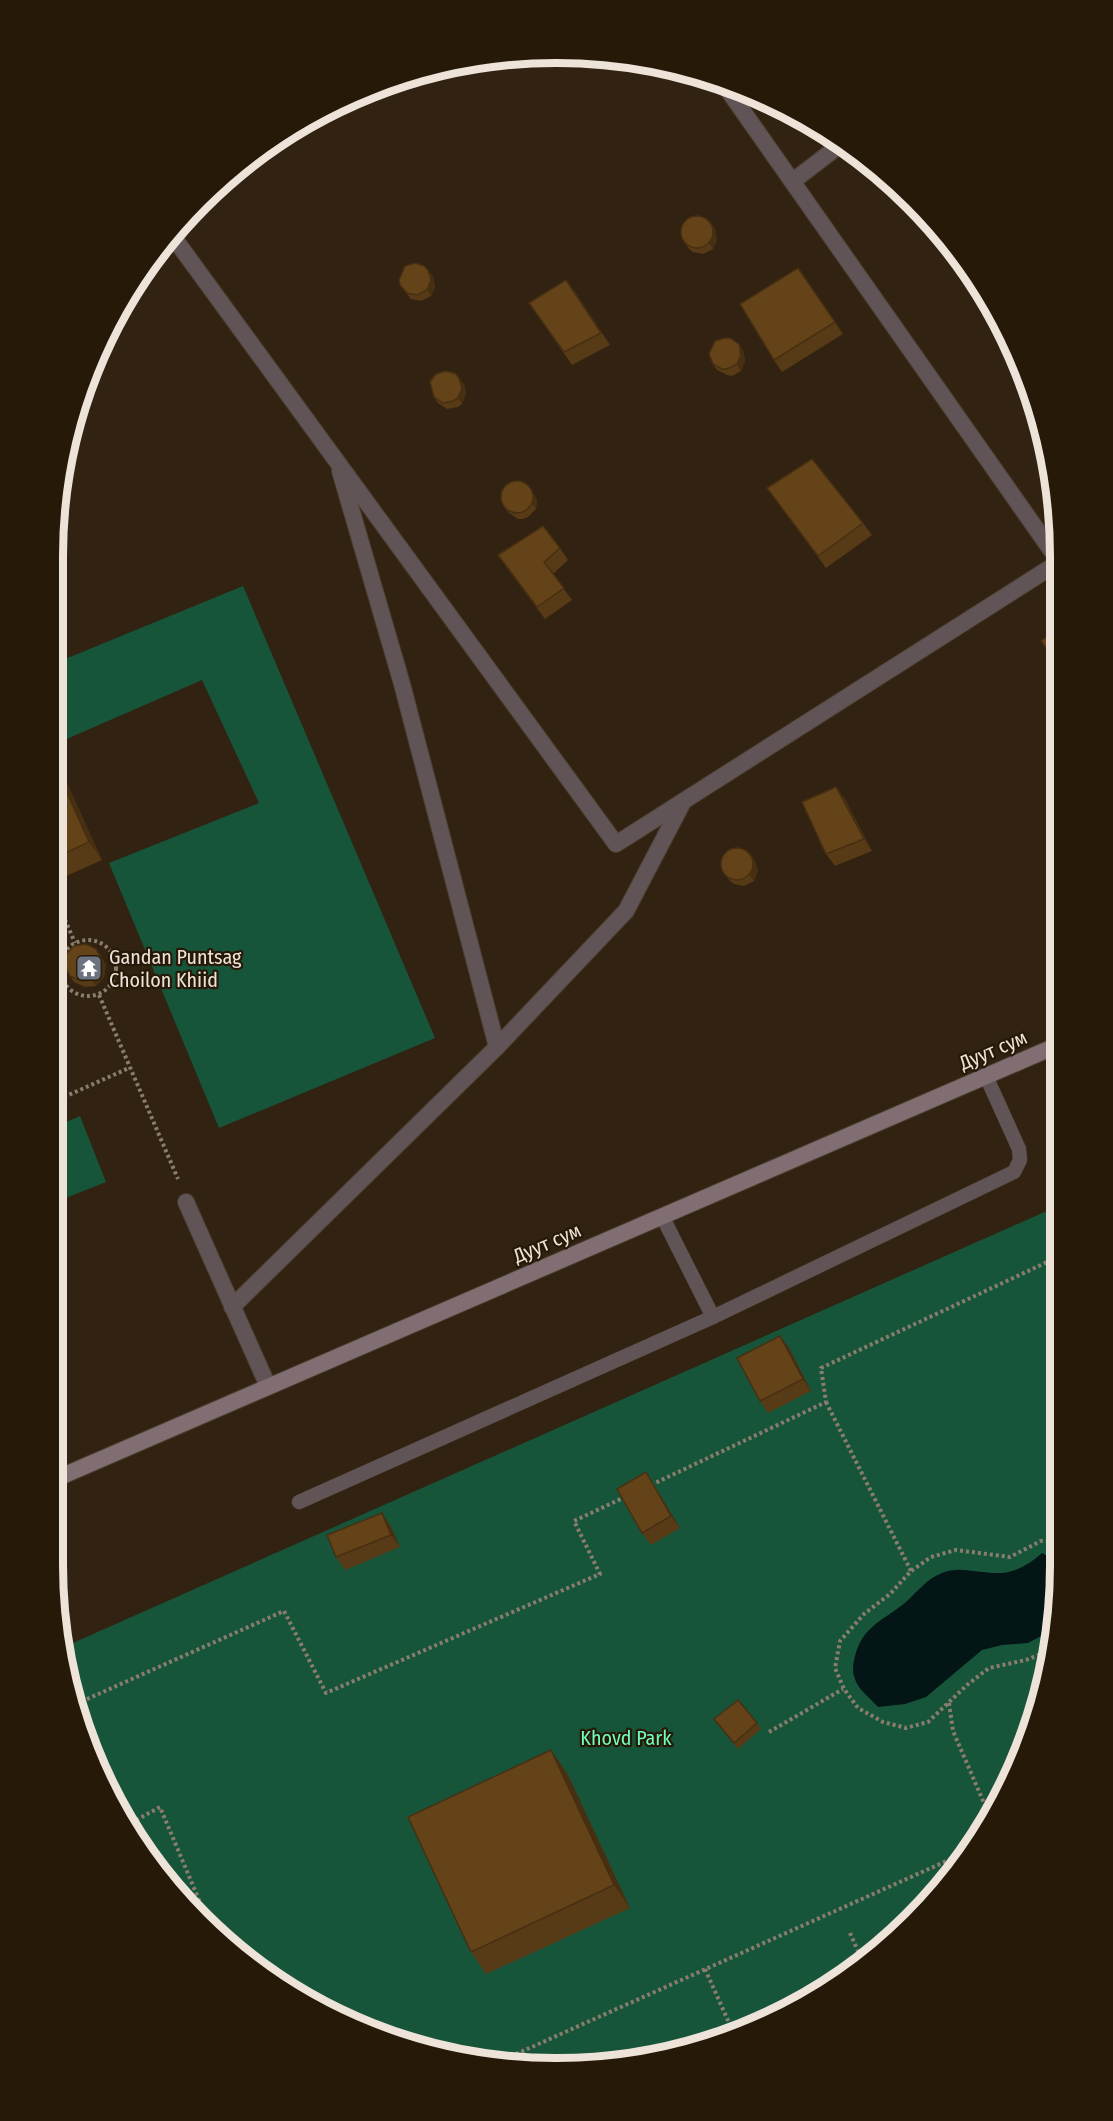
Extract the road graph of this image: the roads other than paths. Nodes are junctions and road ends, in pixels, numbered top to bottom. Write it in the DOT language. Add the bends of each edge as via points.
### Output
graph roads {
  1 [pos="732,96"];
  2 [pos="835,149"];
  3 [pos="793,182"];
  4 [pos="177,242"];
  5 [pos="336,459"];
  6 [pos="1050,549"];
  7 [pos="1050,568"];
  8 [pos="683,802"];
  9 [pos="497,1047"];
  10 [pos="1050,1048"];
  11 [pos="986,1076"];
  12 [pos="186,1202"];
  13 [pos="662,1216"];
  14 [pos="232,1307"];
  15 [pos="713,1317"];
  16 [pos="268,1386"];
  17 [pos="63,1476"];
  18 [pos="299,1503"];
  1 -- 3 [label="street"];
  2 -- 3 [label="street"];
  3 -- 6 [label="street"];
  4 -- 5 [label="street"];
  5 -- 8 [label="street" via="616,844"];
  5 -- 9 [label="street" via="402,684"];
  7 -- 8 [label="street"];
  8 -- 9 [label="street" via="626,911"];
  9 -- 14 [label="street"];
  10 -- 11 [label="main road, Дуут сум"];
  11 -- 13 [label="main road, Дуут сум"];
  11 -- 15 [label="lane" via="1019,1149 1020,1160 1014,1172"];
  12 -- 14 [label="street"];
  13 -- 15 [label="lane"];
  13 -- 16 [label="main road, Дуут сум"];
  14 -- 16 [label="street"];
  15 -- 18 [label="lane"];
  16 -- 17 [label="main road, Дуут сум"];
}
